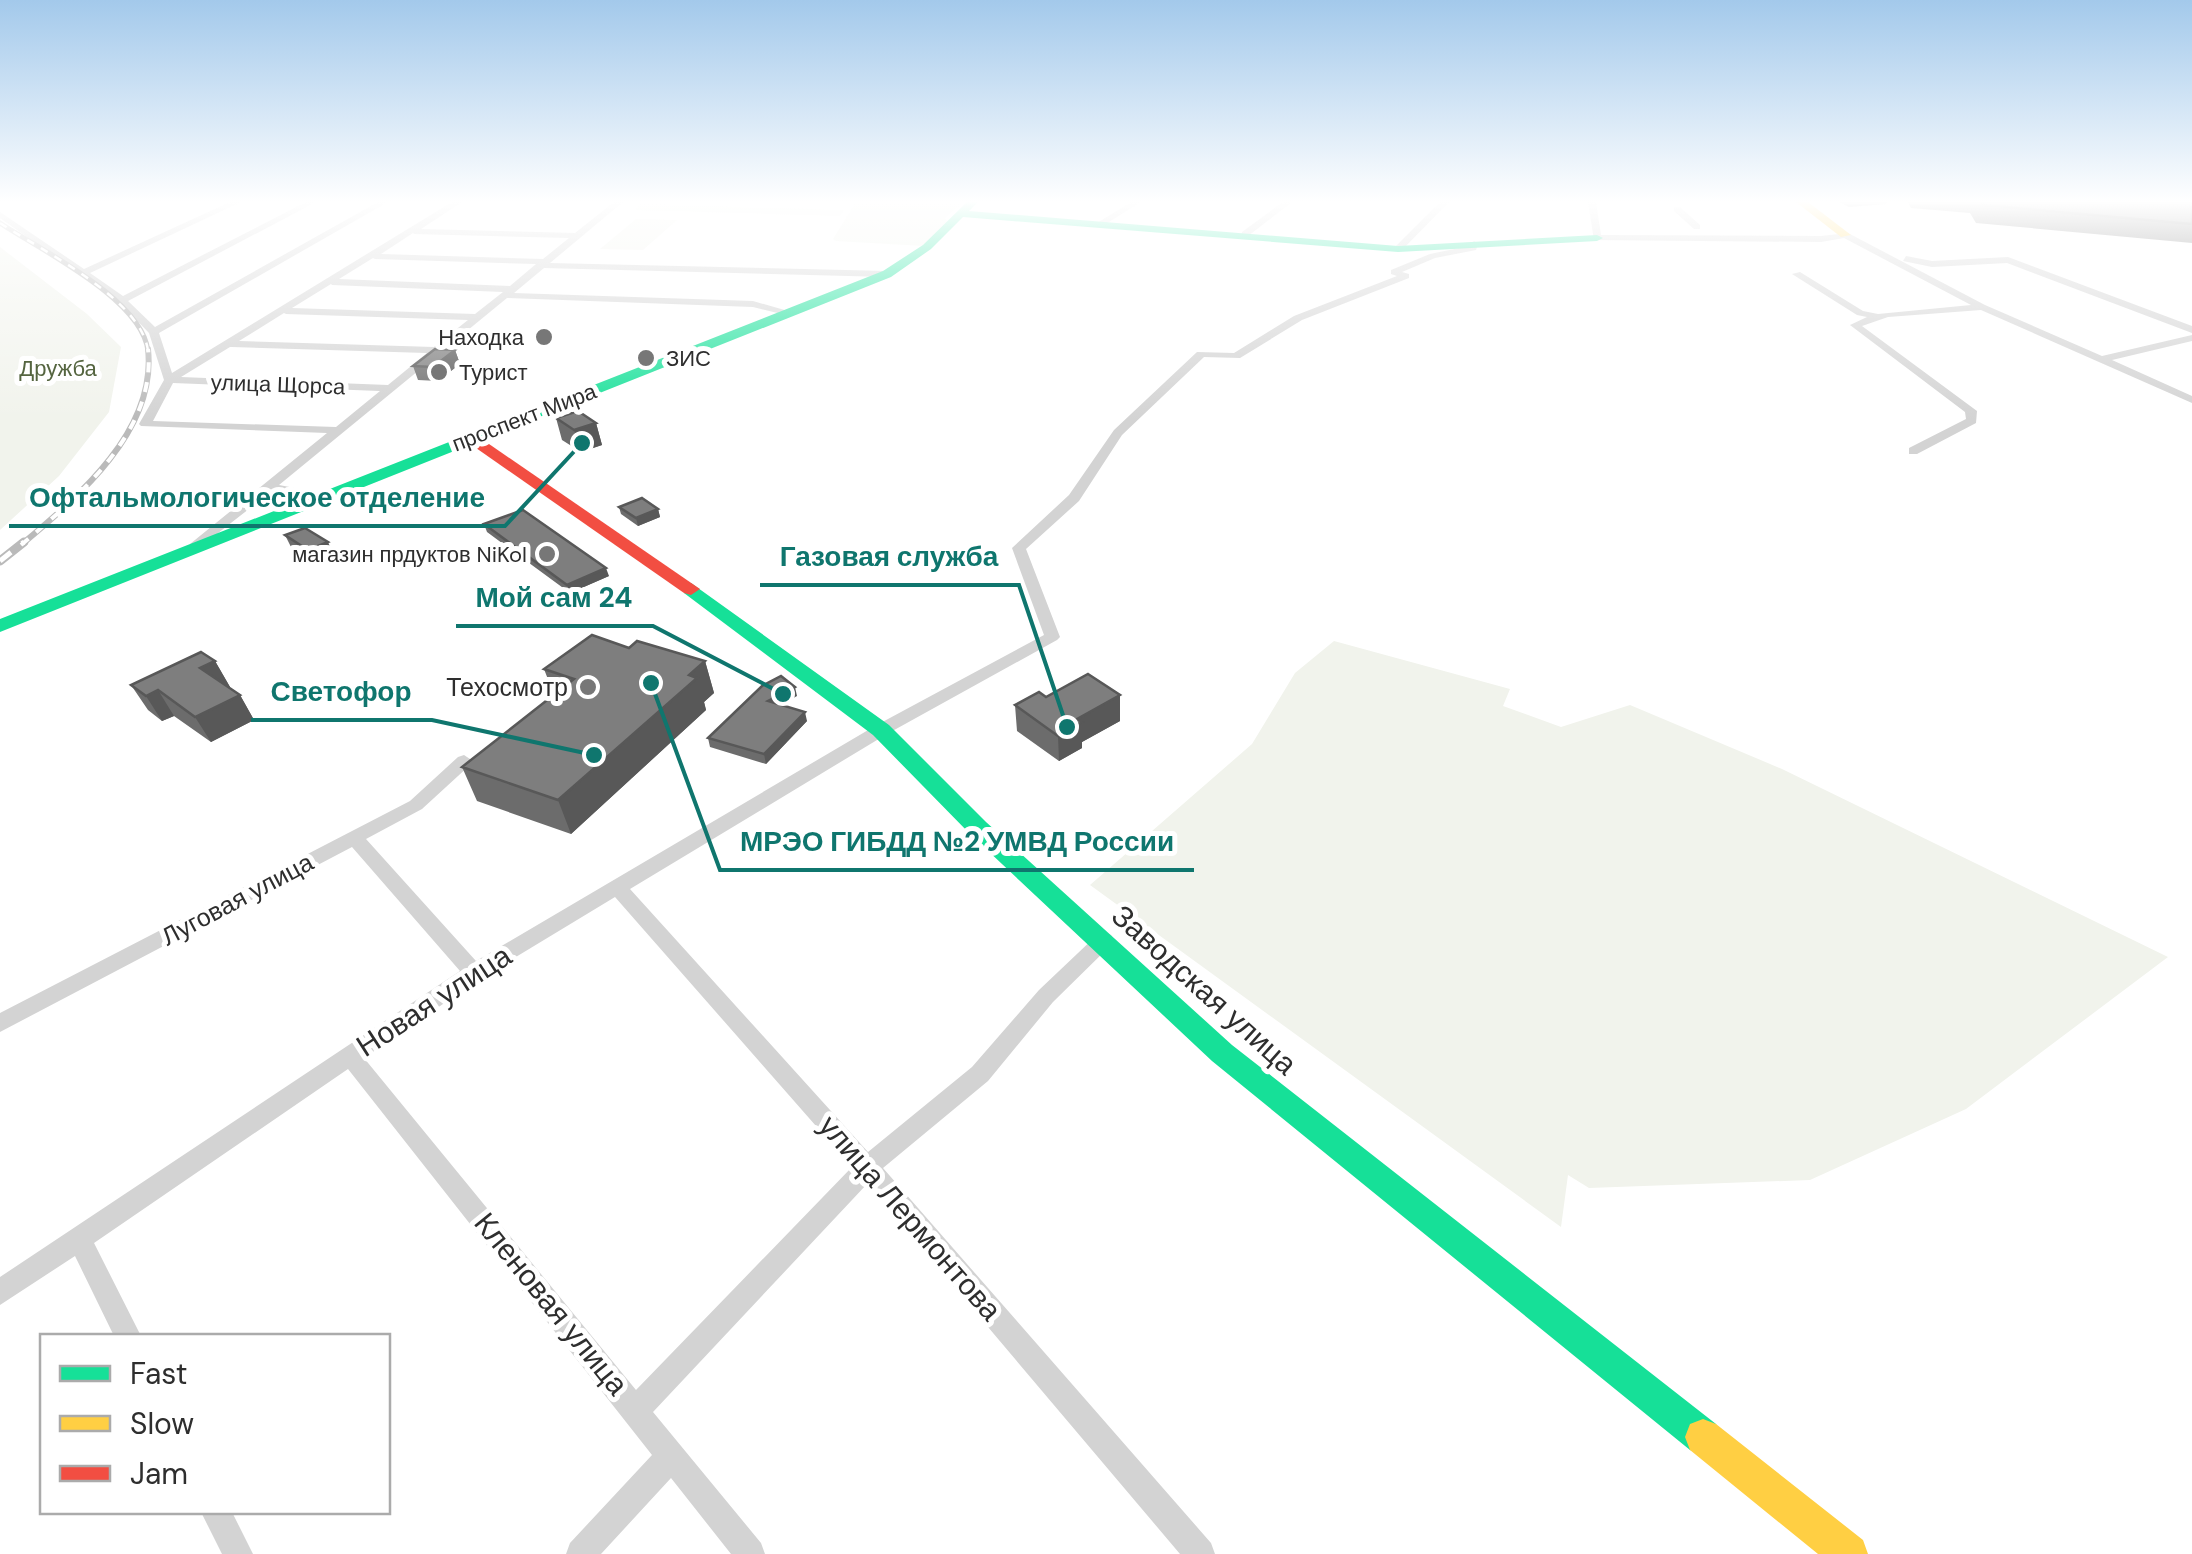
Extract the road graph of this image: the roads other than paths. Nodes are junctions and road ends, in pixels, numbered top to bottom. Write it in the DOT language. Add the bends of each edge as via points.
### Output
graph roads {
  1 [pos="1797,274"];
  2 [pos="89,275"];
  3 [pos="171,275"];
  4 [pos="256,275"];
  5 [pos="344,275"];
  6 [pos="528,275"];
  7 [pos="886,275"];
  8 [pos="1402,275"];
  9 [pos="1923,275"];
  10 [pos="2046,275"];
  11 [pos="332,282"];
  12 [pos="507,292"];
  13 [pos="122,300"];
  14 [pos="1982,306"];
  15 [pos="284,311"];
  16 [pos="790,313"];
  17 [pos="476,316"];
  18 [pos="1879,317"];
  19 [pos="2192,330"];
  20 [pos="154,332"];
  21 [pos="2192,338"];
  22 [pos="232,344"];
  23 [pos="434,350"];
  24 [pos="2100,360"];
  25 [pos="169,380"];
  26 [pos="387,388"];
  27 [pos="2192,400"];
  28 [pos="334,430"];
  29 [pos="471,438"];
  30 [pos="1913,450"];
  31 [pos="268,486"];
  32 [pos="321,498"];
  33 [pos="195,547"];
  34 [pos="0,626"];
  35 [pos="881,730"];
  36 [pos="464,761"];
  37 [pos="354,838"];
  38 [pos="616,886"];
  39 [pos="1104,940"];
  40 [pos="474,972"];
  41 [pos="0,1023"];
  42 [pos="350,1056"];
  43 [pos="867,1167"];
  44 [pos="78,1239"];
  45 [pos="0,1292"];
  46 [pos="127,1334"];
  47 [pos="636,1410"];
  48 [pos="670,1457"];
  49 [pos="217,1514"];
  50 [pos="238,1554"];
  51 [pos="581,1554"];
  52 [pos="750,1554"];
  53 [pos="1200,1554"];
  54 [pos="1850,1554"];
  1 -- 18 [label="street" via="1860,313"];
  2 -- 13 [label="street"];
  3 -- 13 [label="street"];
  4 -- 20 [label="street"];
  5 -- 11 [label="street"];
  6 -- 12 [label="street"];
  7 -- 16 [label="street, проспект Мира"];
  8 -- 35 [label="street, Новая улица" via="1298,318 1236,356 1202,354 1118,433 1074,498 1019,548 1052,637"];
  9 -- 14 [label="street"];
  10 -- 19 [label="street"];
  11 -- 12 [label="street"];
  11 -- 15 [label="street"];
  12 -- 16 [label="street" via="753,304"];
  12 -- 17 [label="street"];
  13 -- 20 [label="street"];
  14 -- 18 [label="street"];
  14 -- 24 [label="street"];
  15 -- 17 [label="street"];
  15 -- 22 [label="street"];
  16 -- 29 [label="street, проспект Мира"];
  17 -- 23 [label="street"];
  18 -- 30 [label="street" via="1855,325 1970,410 1972,421"];
  20 -- 25 [label="street"];
  21 -- 24 [label="street"];
  22 -- 23 [label="street"];
  22 -- 25 [label="street"];
  23 -- 26 [label="street"];
  24 -- 27 [label="street"];
  25 -- 26 [label="street, улица Щорса"];
  25 -- 28 [label="street" via="145,424"];
  26 -- 28 [label="street"];
  28 -- 31 [label="street"];
  29 -- 32 [label="street, проспект Мира"];
  29 -- 35 [label="street, Заводская улица" via="654,562"];
  31 -- 32 [label="street"];
  31 -- 33 [label="street"];
  32 -- 33 [label="street, проспект Мира"];
  33 -- 34 [label="street, проспект Мира"];
  35 -- 38 [label="street, Новая улица"];
  35 -- 39 [label="street, Заводская улица"];
  36 -- 37 [label="street, Луговая улица" via="416,805"];
  37 -- 40 [label="street"];
  37 -- 41 [label="street, Луговая улица"];
  38 -- 40 [label="street, Новая улица"];
  38 -- 43 [label="street, улица Лермонтова"];
  39 -- 43 [label="street" via="980,1074"];
  39 -- 54 [label="street, Заводская улица" via="1222,1053"];
  40 -- 42 [label="street, Новая улица"];
  42 -- 44 [label="street, Новая улица"];
  42 -- 47 [label="street, Кленовая улица"];
  43 -- 47 [label="street"];
  43 -- 53 [label="street, улица Лермонтова"];
  44 -- 45 [label="street, Новая улица"];
  44 -- 46 [label="street"];
  47 -- 48 [label="street, Кленовая улица"];
  48 -- 51 [label="street"];
  48 -- 52 [label="street, Кленовая улица"];
  49 -- 50 [label="street"];
}
